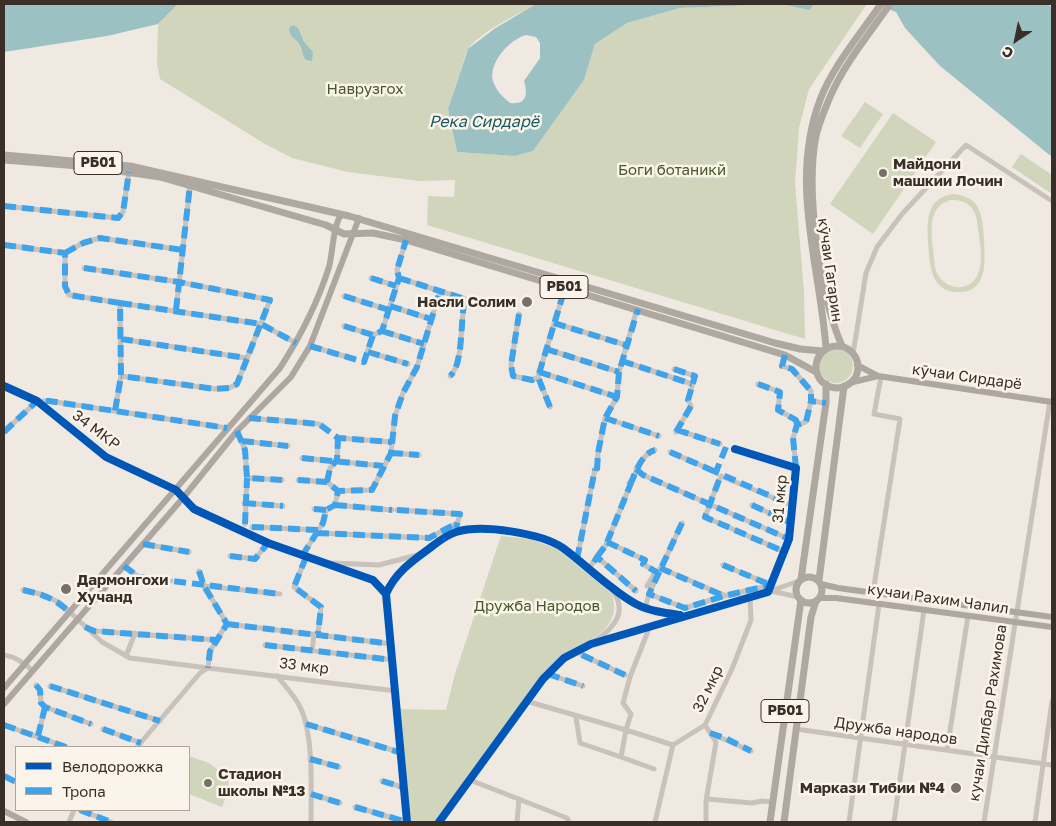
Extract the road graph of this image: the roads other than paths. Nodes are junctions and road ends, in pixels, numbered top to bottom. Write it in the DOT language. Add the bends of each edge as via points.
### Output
graph roads {
  1 [pos="881,4"];
  2 [pos="890,4"];
  3 [pos="833,81"];
  4 [pos="4,155"];
  5 [pos="4,160"];
  6 [pos="129,172"];
  7 [pos="191,182"];
  8 [pos="1052,201"];
  9 [pos="4,206"];
  10 [pos="341,215"];
  11 [pos="359,218"];
  12 [pos="336,230"];
  13 [pos="353,234"];
  14 [pos="406,240"];
  15 [pos="4,245"];
  16 [pos="183,250"];
  17 [pos="65,253"];
  18 [pos="84,268"];
  19 [pos="371,278"];
  20 [pos="400,278"];
  21 [pos="179,282"];
  22 [pos="396,286"];
  23 [pos="565,288"];
  24 [pos="440,291"];
  25 [pos="344,296"];
  26 [pos="120,303"];
  27 [pos="390,308"];
  28 [pos="638,309"];
  29 [pos="176,310"];
  30 [pos="519,314"];
  31 [pos="431,319"];
  32 [pos="554,323"];
  33 [pos="261,324"];
  34 [pos="344,326"];
  35 [pos="382,331"];
  36 [pos="373,335"];
  37 [pos="121,339"];
  38 [pos="296,343"];
  39 [pos="424,344"];
  40 [pos="626,345"];
  41 [pos="310,346"];
  42 [pos="842,346"];
  43 [pos="546,349"];
  44 [pos="824,350"];
  45 [pos="368,352"];
  46 [pos="853,354"];
  47 [pos="786,355"];
  48 [pos="246,358"];
  49 [pos="354,359"];
  50 [pos="622,361"];
  51 [pos="364,362"];
  52 [pos="408,364"];
  53 [pos="858,365"];
  54 [pos="674,369"];
  55 [pos="619,372"];
  56 [pos="816,372"];
  57 [pos="538,374"];
  58 [pos="121,376"];
  59 [pos="880,376"];
  60 [pos="450,377"];
  61 [pos="692,384"];
  62 [pos="758,384"];
  63 [pos="826,384"];
  64 [pos="847,384"];
  65 [pos="4,386"];
  66 [pos="617,397"];
  67 [pos="37,401"];
  68 [pos="811,401"];
  69 [pos="1051,401"];
  70 [pos="826,403"];
  71 [pos="550,407"];
  72 [pos="115,411"];
  73 [pos="249,418"];
  74 [pos="605,418"];
  75 [pos="319,424"];
  76 [pos="797,425"];
  77 [pos="227,428"];
  78 [pos="237,431"];
  79 [pos="4,432"];
  80 [pos="659,436"];
  81 [pos="242,441"];
  82 [pos="392,442"];
  83 [pos="720,444"];
  84 [pos="288,446"];
  85 [pos="736,449"];
  86 [pos="654,450"];
  87 [pos="670,452"];
  88 [pos="391,454"];
  89 [pos="419,455"];
  90 [pos="302,458"];
  91 [pos="337,460"];
  92 [pos="383,466"];
  93 [pos="796,468"];
  94 [pos="636,469"];
  95 [pos="709,469"];
  96 [pos="247,478"];
  97 [pos="282,480"];
  98 [pos="298,480"];
  99 [pos="327,482"];
  100 [pos="176,490"];
  101 [pos="338,491"];
  102 [pos="183,498"];
  103 [pos="244,503"];
  104 [pos="335,505"];
  105 [pos="282,506"];
  106 [pos="710,506"];
  107 [pos="752,506"];
  108 [pos="793,506"];
  109 [pos="314,509"];
  110 [pos="326,510"];
  111 [pos="457,523"];
  112 [pos="682,523"];
  113 [pos="791,523"];
  114 [pos="245,524"];
  115 [pos="252,527"];
  116 [pos="318,531"];
  117 [pos="455,532"];
  118 [pos="789,539"];
  119 [pos="607,542"];
  120 [pos="268,543"];
  121 [pos="144,544"];
  122 [pos="189,552"];
  123 [pos="785,552"];
  124 [pos="423,553"];
  125 [pos="230,556"];
  126 [pos="304,556"];
  127 [pos="597,558"];
  128 [pos="577,559"];
  129 [pos="723,564"];
  130 [pos="124,566"];
  131 [pos="589,568"];
  132 [pos="200,571"];
  133 [pos="658,571"];
  134 [pos="800,580"];
  135 [pos="171,582"];
  136 [pos="607,582"];
  137 [pos="820,582"];
  138 [pos="204,586"];
  139 [pos="647,586"];
  140 [pos="770,587"];
  141 [pos="24,590"];
  142 [pos="636,591"];
  143 [pos="873,593"];
  144 [pos="280,594"];
  145 [pos="386,594"];
  146 [pos="649,594"];
  147 [pos="724,596"];
  148 [pos="750,597"];
  149 [pos="799,598"];
  150 [pos="818,599"];
  151 [pos="879,604"];
  152 [pos="645,608"];
  153 [pos="924,610"];
  154 [pos="69,612"];
  155 [pos="1017,612"];
  156 [pos="685,616"];
  157 [pos="968,616"];
  158 [pos="1052,617"];
  159 [pos="76,620"];
  160 [pos="1015,622"];
  161 [pos="227,624"];
  162 [pos="650,626"];
  163 [pos="85,627"];
  164 [pos="1052,627"];
  165 [pos="135,633"];
  166 [pos="316,634"];
  167 [pos="216,640"];
  168 [pos="392,644"];
  169 [pos="591,644"];
  170 [pos="265,645"];
  171 [pos="312,651"];
  172 [pos="4,655"];
  173 [pos="582,655"];
  174 [pos="126,656"];
  175 [pos="393,660"];
  176 [pos="25,663"];
  177 [pos="208,668"];
  178 [pos="33,671"];
  179 [pos="548,674"];
  180 [pos="625,675"];
  181 [pos="277,676"];
  182 [pos="36,685"];
  183 [pos="50,686"];
  184 [pos="583,686"];
  185 [pos="4,688"];
  186 [pos="396,691"];
  187 [pos="526,701"];
  188 [pos="1052,701"];
  189 [pos="4,704"];
  190 [pos="45,707"];
  191 [pos="576,717"];
  192 [pos="160,721"];
  193 [pos="91,724"];
  194 [pos="306,724"];
  195 [pos="4,725"];
  196 [pos="705,725"];
  197 [pos="104,729"];
  198 [pos="626,730"];
  199 [pos="795,732"];
  200 [pos="710,733"];
  201 [pos="781,734"];
  202 [pos="38,736"];
  203 [pos="860,738"];
  204 [pos="904,744"];
  205 [pos="139,745"];
  206 [pos="673,745"];
  207 [pos="63,746"];
  208 [pos="947,750"];
  209 [pos="751,751"];
  210 [pos="402,753"];
  211 [pos="994,757"];
  212 [pos="621,758"];
  213 [pos="310,759"];
  214 [pos="777,764"];
  215 [pos="1044,764"];
  216 [pos="1052,765"];
  217 [pos="791,766"];
  218 [pos="339,768"];
  219 [pos="654,769"];
  220 [pos="470,780"];
  221 [pos="382,781"];
  222 [pos="405,788"];
  223 [pos="311,794"];
  224 [pos="519,799"];
  225 [pos="707,799"];
  226 [pos="772,802"];
  227 [pos="340,803"];
  228 [pos="355,807"];
  229 [pos="4,811"];
  230 [pos="83,811"];
  231 [pos="26,822"];
  232 [pos="111,822"];
  233 [pos="311,822"];
  234 [pos="406,822"];
  235 [pos="439,822"];
  236 [pos="516,822"];
  237 [pos="569,822"];
  238 [pos="655,822"];
  239 [pos="706,822"];
  240 [pos="770,822"];
  241 [pos="784,822"];
  242 [pos="849,822"];
  243 [pos="894,822"];
  244 [pos="984,822"];
  245 [pos="1035,822"];
  1 -- 3 [label="highway"];
  2 -- 3 [label="highway"];
  3 -- 42 [label="highway, кӯчаи Гагарин" via="816,136 813,164 816,237 834,326"];
  3 -- 44 [label="highway, кӯчаи Гагарин" via="820,100 810,132 807,167 809,240"];
  4 -- 7 [label="highway, РБ01" via="130,166"];
  5 -- 6 [label="highway, РБ01"];
  6 -- 7 [label="highway, РБ01"];
  6 -- 9 [label="street" via="123,212 118,218"];
  7 -- 10 [label="highway, РБ01"];
  7 -- 12 [label="highway, РБ01"];
  7 -- 16 [label="street"];
  8 -- 46 [label="street" via="966,144 902,214 877,247 866,272"];
  10 -- 11 [label="highway, РБ01"];
  10 -- 12 [label="main road"];
  11 -- 13 [label="main road"];
  11 -- 44 [label="highway, РБ01" via="775,343 800,350"];
  12 -- 13 [label="highway, РБ01"];
  12 -- 38 [label="main road" via="328,269"];
  13 -- 14 [label="highway, РБ01" via="373,232"];
  13 -- 41 [label="main road"];
  14 -- 20 [label="street" via="397,270"];
  14 -- 23 [label="highway, РБ01"];
  15 -- 17 [label="street"];
  16 -- 17 [label="street" via="100,238"];
  16 -- 21 [label="street"];
  17 -- 26 [label="street" via="65,286 69,295"];
  18 -- 21 [label="street"];
  19 -- 22 [label="street"];
  20 -- 22 [label="street"];
  20 -- 24 [label="street"];
  21 -- 29 [label="street"];
  21 -- 33 [label="street" via="270,300"];
  22 -- 27 [label="street"];
  23 -- 28 [label="highway, РБ01"];
  23 -- 32 [label="street"];
  24 -- 31 [label="street"];
  24 -- 60 [label="street" via="465,299 462,308 463,341"];
  25 -- 27 [label="street"];
  26 -- 29 [label="street"];
  26 -- 37 [label="street"];
  27 -- 31 [label="street"];
  27 -- 35 [label="street"];
  28 -- 40 [label="street"];
  28 -- 47 [label="highway, РБ01"];
  29 -- 33 [label="street"];
  30 -- 57 [label="street" via="511,365 513,376 532,380"];
  31 -- 39 [label="street"];
  32 -- 40 [label="street"];
  32 -- 43 [label="street"];
  33 -- 38 [label="street"];
  33 -- 48 [label="street"];
  34 -- 36 [label="street"];
  35 -- 36 [label="street"];
  35 -- 39 [label="street"];
  36 -- 45 [label="street"];
  37 -- 48 [label="street"];
  37 -- 58 [label="street"];
  38 -- 77 [label="main road" via="280,368"];
  39 -- 82 [label="street" via="395,416"];
  40 -- 50 [label="street"];
  41 -- 49 [label="street"];
  41 -- 73 [label="main road" via="291,377"];
  42 -- 44 [label="highway, РБ01"];
  42 -- 46 [label="highway"];
  43 -- 55 [label="street"];
  43 -- 57 [label="street"];
  44 -- 56 [label="highway" via="816,361"];
  45 -- 51 [label="street"];
  45 -- 52 [label="street"];
  46 -- 53 [label="highway"];
  47 -- 56 [label="highway, РБ01"];
  47 -- 68 [label="street" via="782,366 792,369 811,391"];
  48 -- 58 [label="street" via="237,384 230,388 215,389"];
  50 -- 55 [label="street"];
  50 -- 61 [label="street"];
  53 -- 59 [label="main road"];
  53 -- 64 [label="highway, РБ01" via="854,378"];
  54 -- 61 [label="street" via="695,376"];
  55 -- 66 [label="street"];
  56 -- 63 [label="highway, РБ01"];
  57 -- 66 [label="street"];
  57 -- 71 [label="street"];
  58 -- 72 [label="street"];
  59 -- 64 [label="main road"];
  59 -- 69 [label="main road, кӯчаи Сирдарё"];
  59 -- 143 [label="street" via="874,414 900,419"];
  61 -- 83 [label="street" via="688,400 691,406 676,431"];
  62 -- 76 [label="street" via="780,392 778,410 796,420"];
  63 -- 64 [label="highway" via="835,387"];
  63 -- 70 [label="highway, РБ01"];
  64 -- 137 [label="highway, РБ01" via="841,405"];
  65 -- 67 [label="street, 34 МКР"];
  66 -- 74 [label="street"];
  67 -- 72 [label="street, 34 МКР"];
  67 -- 79 [label="street"];
  67 -- 100 [label="street, 34 МКР" via="106,457"];
  68 -- 70 [label="street"];
  68 -- 76 [label="street" via="806,422"];
  69 -- 155 [label="street, кучаи Дилбар Рахимова"];
  70 -- 134 [label="highway, РБ01"];
  72 -- 77 [label="street, 34 МКР"];
  73 -- 75 [label="street"];
  73 -- 78 [label="main road"];
  74 -- 80 [label="street"];
  74 -- 128 [label="street"];
  76 -- 93 [label="street, 31 мкр" via="793,438"];
  77 -- 100 [label="main road"];
  78 -- 81 [label="street"];
  78 -- 102 [label="main road"];
  81 -- 84 [label="street"];
  81 -- 96 [label="street"];
  82 -- 88 [label="street"];
  82 -- 91 [label="street" via="338,438"];
  85 -- 93 [label="street, 31 мкр"];
  86 -- 94 [label="street"];
  87 -- 95 [label="street" via="716,472"];
  88 -- 89 [label="street"];
  88 -- 92 [label="street"];
  90 -- 91 [label="street"];
  91 -- 92 [label="street"];
  91 -- 99 [label="street" via="330,468"];
  92 -- 101 [label="street" via="372,490"];
  93 -- 108 [label="street, 31 мкр"];
  94 -- 106 [label="street, 31 мкр" via="643,476"];
  94 -- 119 [label="street"];
  96 -- 97 [label="street"];
  96 -- 103 [label="street"];
  98 -- 99 [label="street"];
  99 -- 101 [label="street"];
  100 -- 102 [label="street"];
  100 -- 154 [label="main road"];
  101 -- 104 [label="street"];
  102 -- 120 [label="street" via="194,509"];
  102 -- 121 [label="main road"];
  103 -- 105 [label="street"];
  103 -- 114 [label="street"];
  104 -- 110 [label="street"];
  104 -- 111 [label="street" via="460,514"];
  106 -- 108 [label="street, 31 мкр" via="720,478"];
  106 -- 118 [label="street, 31 мкр"];
  106 -- 123 [label="street" via="705,517"];
  107 -- 113 [label="street"];
  108 -- 113 [label="street, 31 мкр"];
  109 -- 110 [label="street"];
  110 -- 116 [label="street"];
  111 -- 116 [label="street" via="429,538"];
  111 -- 117 [label="street"];
  112 -- 133 [label="street"];
  113 -- 118 [label="street, 31 мкр"];
  115 -- 116 [label="street"];
  116 -- 126 [label="street"];
  117 -- 124 [label="street"];
  117 -- 128 [label="street" via="488,530 529,535 555,543"];
  118 -- 123 [label="street, 31 мкр"];
  119 -- 127 [label="street"];
  119 -- 133 [label="street" via="645,560 643,564"];
  120 -- 125 [label="street" via="254,559"];
  120 -- 126 [label="street"];
  121 -- 122 [label="street"];
  121 -- 130 [label="main road"];
  123 -- 140 [label="street, 31 мкр"];
  124 -- 126 [label="street" via="379,564 333,564"];
  124 -- 145 [label="street" via="399,573"];
  126 -- 145 [label="street" via="373,580"];
  126 -- 166 [label="street" via="294,587 321,607"];
  127 -- 131 [label="street"];
  127 -- 142 [label="street"];
  128 -- 131 [label="street"];
  129 -- 140 [label="street"];
  130 -- 135 [label="street" via="139,577"];
  130 -- 159 [label="main road"];
  131 -- 136 [label="street"];
  132 -- 138 [label="street"];
  133 -- 139 [label="street"];
  133 -- 146 [label="street"];
  133 -- 147 [label="street"];
  134 -- 137 [label="highway" via="808,576"];
  134 -- 140 [label="street"];
  134 -- 149 [label="highway, РБ01" via="796,589"];
  136 -- 152 [label="street" via="633,603"];
  136 -- 169 [label="street" via="619,602 617,618"];
  137 -- 143 [label="main road, кучаи Рахим Чалил"];
  137 -- 150 [label="highway, РБ01" via="822,591"];
  138 -- 144 [label="street"];
  138 -- 161 [label="street"];
  140 -- 147 [label="street"];
  140 -- 148 [label="street"];
  140 -- 149 [label="street"];
  141 -- 154 [label="street" via="44,595"];
  143 -- 155 [label="main road, кучаи Рахим Чалил"];
  145 -- 168 [label="street"];
  146 -- 147 [label="street" via="686,608"];
  146 -- 152 [label="street"];
  148 -- 156 [label="street"];
  148 -- 196 [label="street, 32 мкр" via="751,620"];
  149 -- 150 [label="highway" via="808,603"];
  149 -- 201 [label="highway, РБ01"];
  150 -- 151 [label="main road, кучаи Рахим Чалил"];
  150 -- 199 [label="highway, РБ01" via="810,617"];
  151 -- 153 [label="main road, кучаи Рахим Чалил"];
  151 -- 203 [label="street"];
  152 -- 156 [label="street"];
  153 -- 157 [label="main road, кучаи Рахим Чалил"];
  153 -- 204 [label="street"];
  154 -- 159 [label="street, 33 мкр"];
  154 -- 176 [label="main road"];
  155 -- 158 [label="main road, кучаи Рахим Чалил"];
  155 -- 160 [label="street, кучаи Дилбар Рахимова"];
  156 -- 162 [label="street"];
  157 -- 160 [label="main road, кучаи Рахим Чалил"];
  157 -- 208 [label="street"];
  159 -- 163 [label="street, 33 мкр"];
  159 -- 178 [label="main road"];
  160 -- 164 [label="main road, кучаи Рахим Чалил"];
  160 -- 211 [label="street, кучаи Дилбар Рахимова"];
  161 -- 166 [label="street"];
  161 -- 167 [label="street"];
  162 -- 169 [label="street"];
  162 -- 198 [label="street" via="623,703 631,714"];
  163 -- 165 [label="street" via="94,631"];
  163 -- 174 [label="street, 33 мкр"];
  165 -- 167 [label="street"];
  165 -- 174 [label="street"];
  166 -- 168 [label="street"];
  166 -- 171 [label="street"];
  167 -- 177 [label="street" via="210,651"];
  168 -- 175 [label="street"];
  169 -- 179 [label="street" via="564,658"];
  170 -- 171 [label="street"];
  171 -- 175 [label="street"];
  172 -- 176 [label="street"];
  173 -- 180 [label="street"];
  174 -- 177 [label="street, 33 мкр"];
  175 -- 186 [label="street"];
  176 -- 178 [label="street"];
  176 -- 185 [label="main road"];
  177 -- 181 [label="street, 33 мкр"];
  177 -- 192 [label="street" via="200,673"];
  178 -- 189 [label="main road"];
  179 -- 184 [label="street"];
  179 -- 187 [label="street"];
  181 -- 186 [label="street, 33 мкр"];
  181 -- 194 [label="street" via="300,707"];
  182 -- 190 [label="street"];
  183 -- 192 [label="street"];
  186 -- 210 [label="street"];
  187 -- 191 [label="street"];
  187 -- 220 [label="street"];
  188 -- 215 [label="street"];
  190 -- 193 [label="street"];
  190 -- 202 [label="street"];
  191 -- 198 [label="street"];
  191 -- 212 [label="street" via="580,743"];
  192 -- 205 [label="street"];
  194 -- 210 [label="street"];
  194 -- 213 [label="street"];
  195 -- 202 [label="street"];
  196 -- 200 [label="street, 32 мкр"];
  196 -- 206 [label="street"];
  197 -- 205 [label="street"];
  198 -- 206 [label="street"];
  198 -- 212 [label="street"];
  199 -- 201 [label="highway" via="788,730"];
  199 -- 203 [label="street, Дружба народов"];
  199 -- 217 [label="highway, РБ01"];
  200 -- 209 [label="street"];
  200 -- 225 [label="street, 32 мкр" via="716,742"];
  201 -- 214 [label="highway, РБ01"];
  202 -- 207 [label="street"];
  203 -- 204 [label="street, Дружба народов"];
  203 -- 242 [label="street"];
  204 -- 208 [label="street, Дружба народов"];
  204 -- 243 [label="street"];
  206 -- 238 [label="street"];
  208 -- 211 [label="street, Дружба народов"];
  210 -- 222 [label="street"];
  211 -- 215 [label="street, Дружба народов"];
  211 -- 244 [label="street, кучаи Дилбар Рахимова"];
  212 -- 219 [label="street"];
  213 -- 218 [label="street"];
  213 -- 223 [label="street"];
  214 -- 217 [label="highway" via="783,769"];
  214 -- 226 [label="highway, РБ01"];
  215 -- 216 [label="street, Дружба народов"];
  215 -- 245 [label="street"];
  217 -- 241 [label="highway, РБ01"];
  220 -- 224 [label="street"];
  220 -- 235 [label="street"];
  221 -- 222 [label="street"];
  222 -- 234 [label="street"];
  223 -- 227 [label="street"];
  223 -- 233 [label="street"];
  224 -- 236 [label="street"];
  224 -- 237 [label="street" via="567,818"];
  225 -- 226 [label="street"];
  225 -- 239 [label="street, 32 мкр"];
  226 -- 240 [label="highway, РБ01"];
  228 -- 234 [label="street"];
  229 -- 231 [label="main road"];
  230 -- 232 [label="street"];
}
